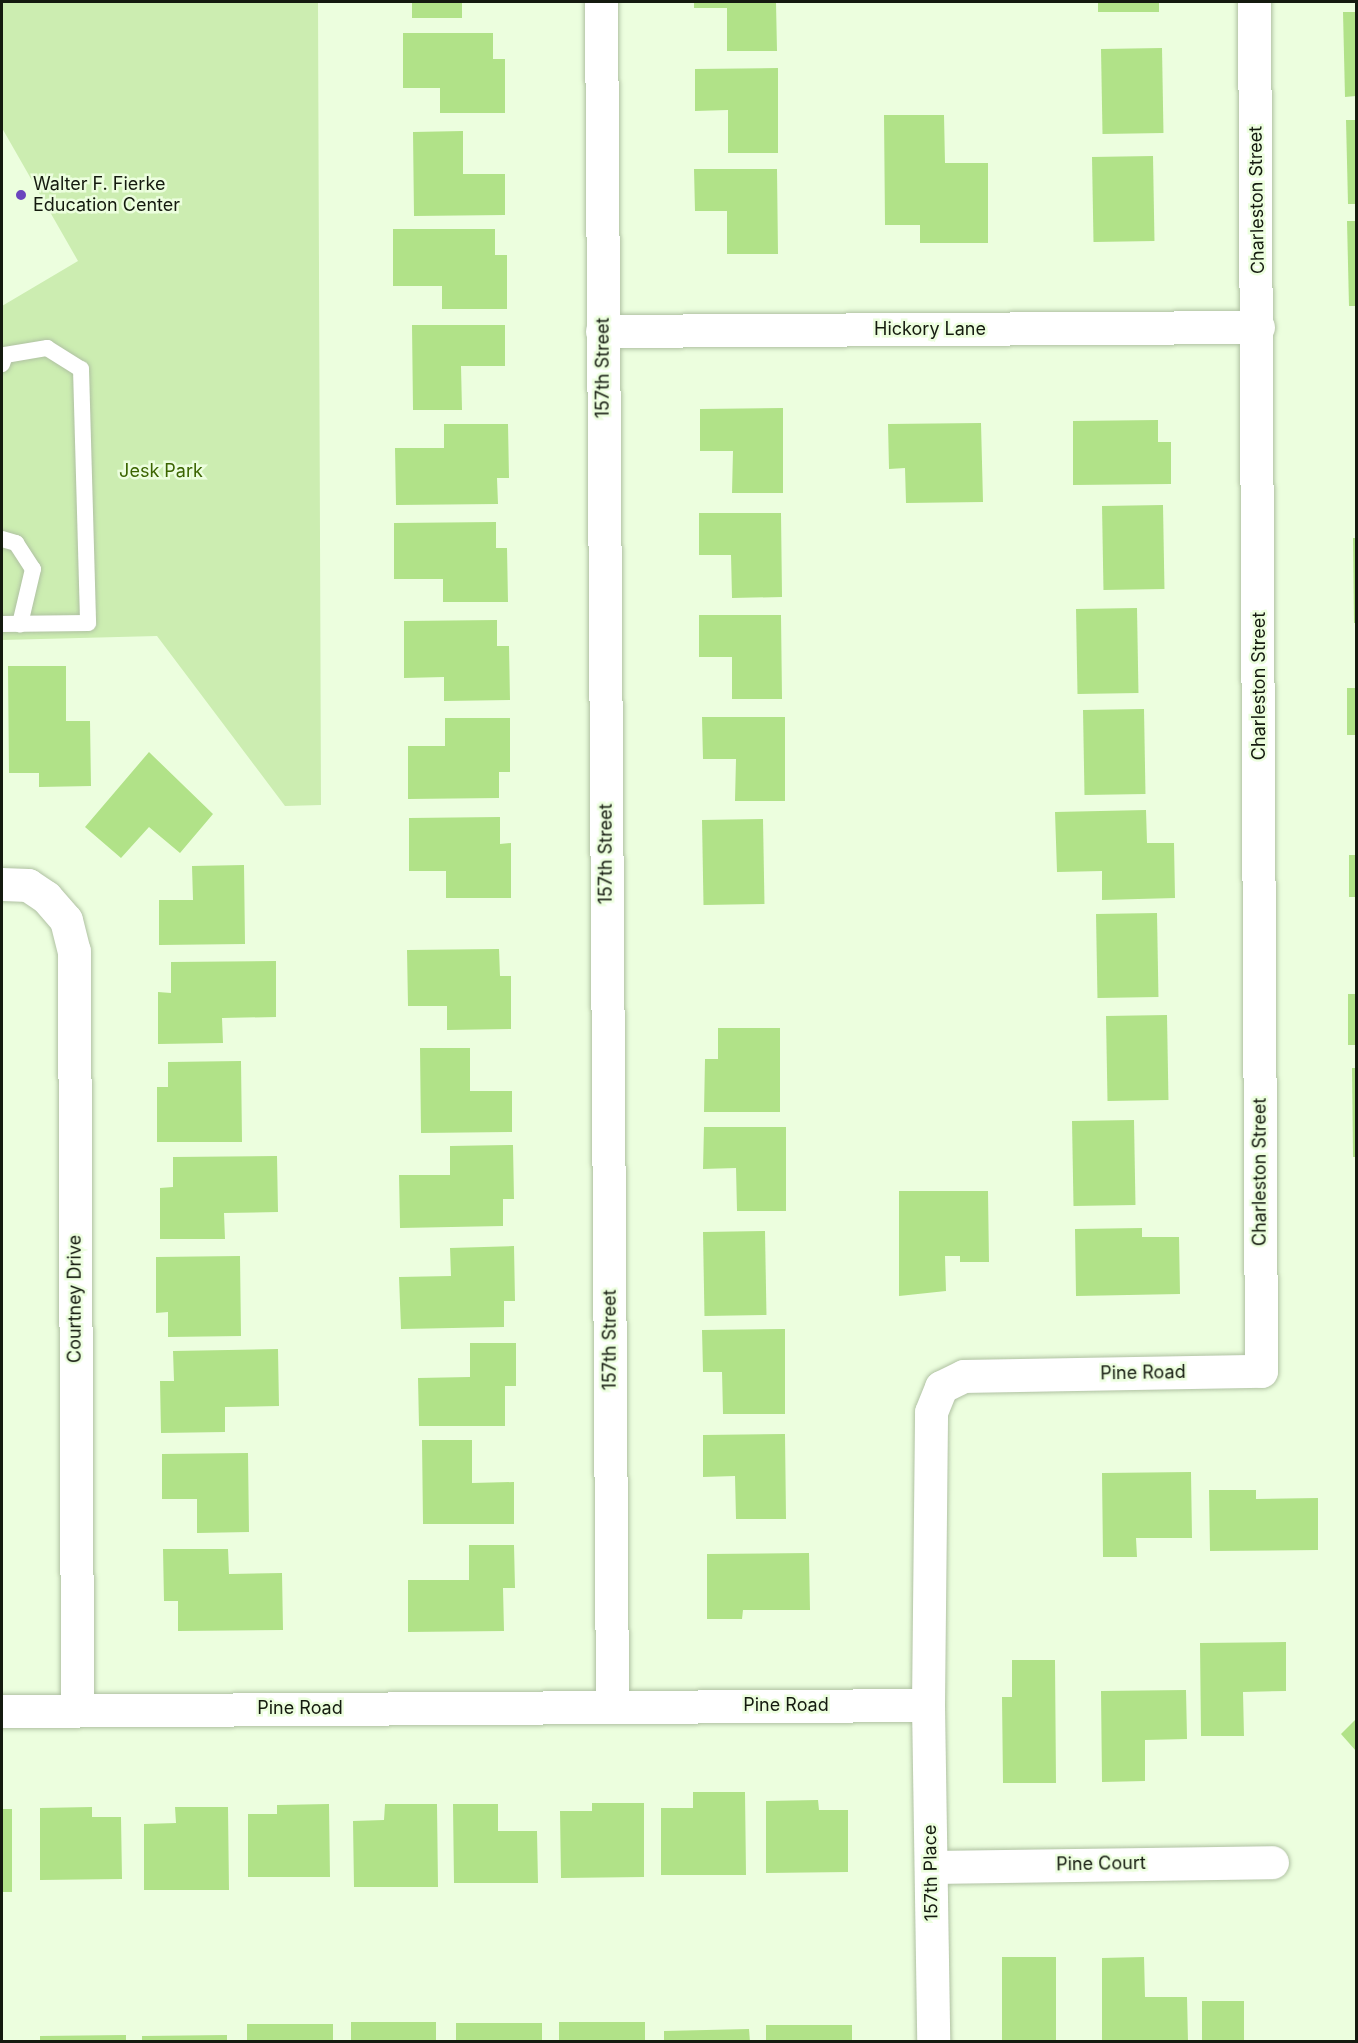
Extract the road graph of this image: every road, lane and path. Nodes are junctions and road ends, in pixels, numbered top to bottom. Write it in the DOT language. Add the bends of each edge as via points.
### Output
graph roads {
  1 [pos="601,2"];
  2 [pos="1254,2"];
  3 [pos="1258,327"];
  4 [pos="603,331"];
  5 [pos="2,364"];
  6 [pos="2,539"];
  7 [pos="2,624"];
  8 [pos="20,624"];
  9 [pos="2,884"];
  10 [pos="1261,1371"];
  11 [pos="928,1705"];
  12 [pos="612,1706"];
  13 [pos="77,1710"];
  14 [pos="2,1711"];
  15 [pos="1272,1862"];
  16 [pos="931,1867"];
  17 [pos="933,2042"];
  1 -- 4 [label="street, 157th Street"];
  2 -- 3 [label="street, Charleston Street"];
  3 -- 4 [label="street, Hickory Lane"];
  3 -- 10 [label="street, Charleston Street"];
  4 -- 12 [label="street, 157th Street"];
  5 -- 8 [label="lane" via="4,355 47,348 81,369 88,623"];
  6 -- 8 [label="lane" via="15,543 33,569"];
  7 -- 8 [label="lane"];
  9 -- 13 [label="street, Courtney Drive" via="28,885 46,897 66,920 74,951"];
  10 -- 11 [label="street, Pine Road" via="964,1376 941,1387 931,1412"];
  11 -- 12 [label="street, Pine Road"];
  11 -- 16 [label="street, 157th Place"];
  12 -- 13 [label="street, Pine Road"];
  13 -- 14 [label="street, Pine Road"];
  15 -- 16 [label="street, Pine Court"];
  16 -- 17 [label="street, 157th Place"];
}
